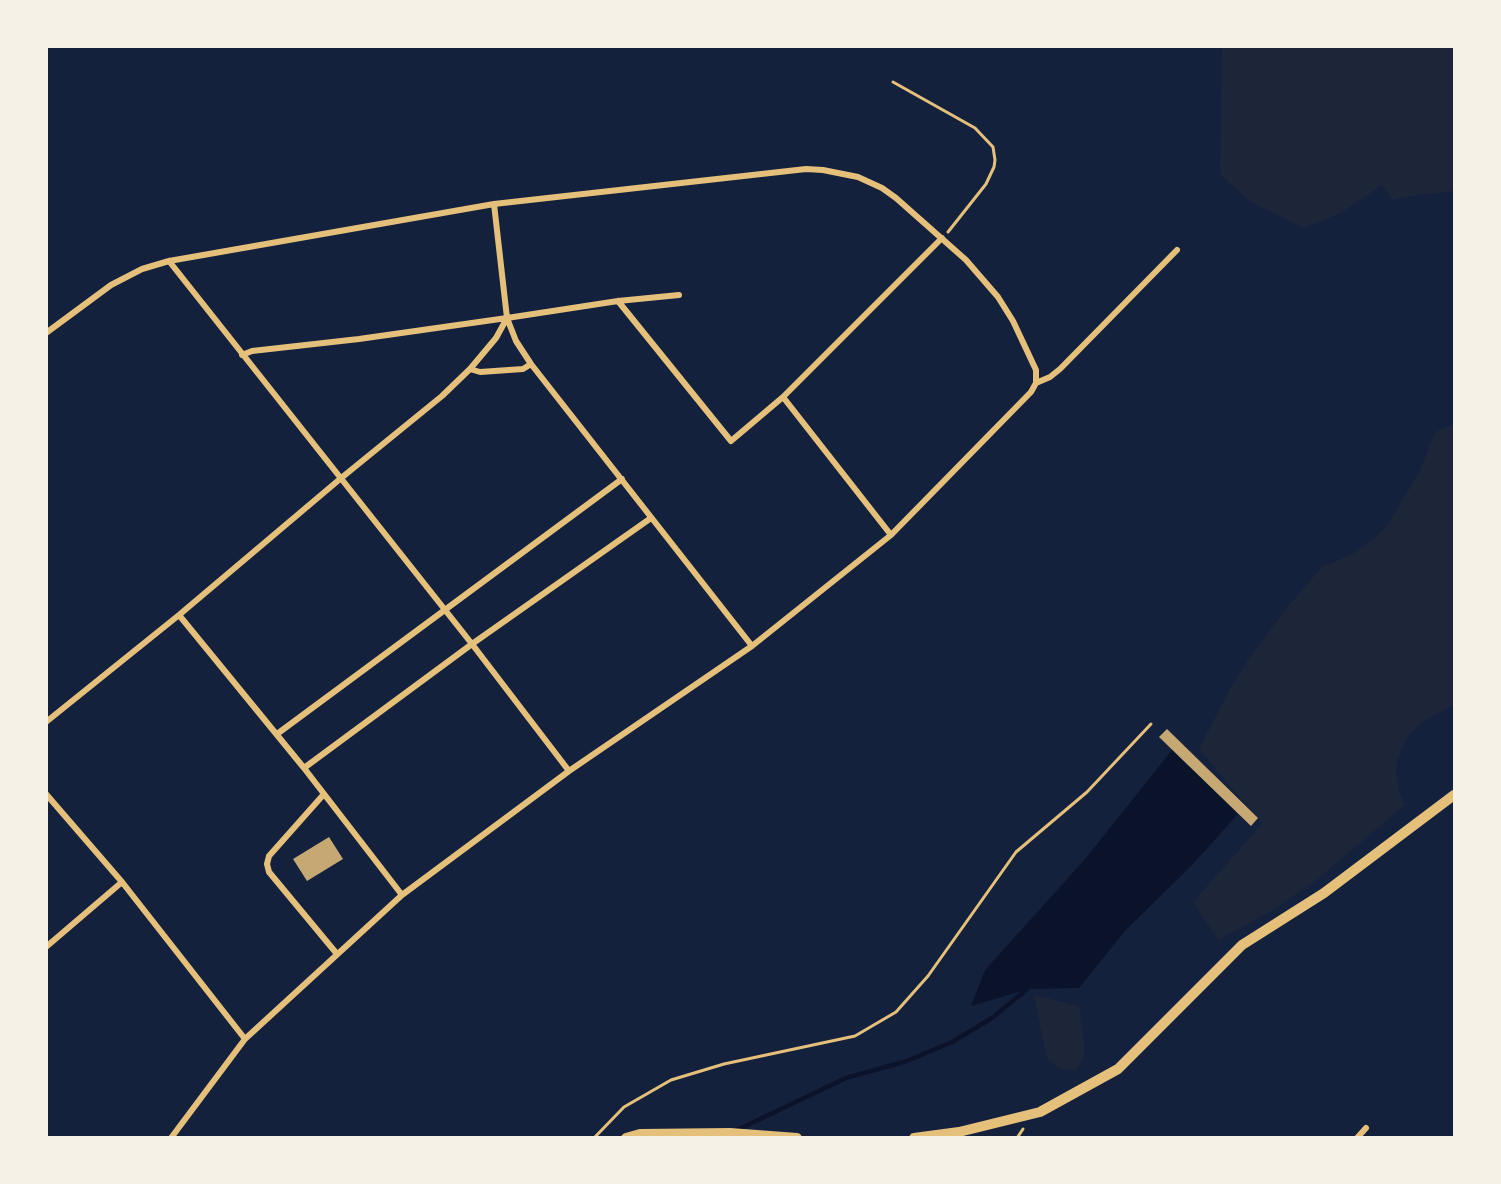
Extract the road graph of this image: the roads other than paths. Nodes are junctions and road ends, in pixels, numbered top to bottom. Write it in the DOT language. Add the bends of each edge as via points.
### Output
graph roads {
  1 [pos="494,204"];
  2 [pos="942,238"];
  3 [pos="1177,250"];
  4 [pos="169,261"];
  5 [pos="679,295"];
  6 [pos="618,301"];
  7 [pos="507,318"];
  8 [pos="46,333"];
  9 [pos="242,355"];
  10 [pos="531,364"];
  11 [pos="470,369"];
  12 [pos="1036,383"];
  13 [pos="783,397"];
  14 [pos="340,479"];
  15 [pos="622,479"];
  16 [pos="651,518"];
  17 [pos="891,535"];
  18 [pos="444,609"];
  19 [pos="179,615"];
  20 [pos="472,644"];
  21 [pos="752,646"];
  22 [pos="46,722"];
  23 [pos="277,734"];
  24 [pos="304,768"];
  25 [pos="569,771"];
  26 [pos="46,794"];
  27 [pos="324,794"];
  28 [pos="1455,795"];
  29 [pos="122,882"];
  30 [pos="402,895"];
  31 [pos="46,947"];
  32 [pos="337,954"];
  33 [pos="245,1039"];
  34 [pos="1366,1128"];
  35 [pos="171,1137"];
  36 [pos="626,1137"];
  37 [pos="797,1137"];
  38 [pos="914,1137"];
  39 [pos="1357,1137"];
  1 -- 2 [label="street" via="823,170 858,177 882,188"];
  1 -- 4 [label="street"];
  1 -- 7 [label="street"];
  2 -- 12 [label="street" via="983,278 1003,305 1031,356"];
  2 -- 13 [label="street"];
  3 -- 12 [label="street" via="1060,369"];
  4 -- 8 [label="street" via="111,285"];
  4 -- 9 [label="street"];
  5 -- 6 [label="street"];
  6 -- 7 [label="street"];
  6 -- 13 [label="street" via="732,441"];
  7 -- 9 [label="street"];
  7 -- 10 [label="street"];
  7 -- 11 [label="street"];
  9 -- 14 [label="street"];
  10 -- 11 [label="street" via="523,369"];
  10 -- 15 [label="street"];
  11 -- 14 [label="street"];
  12 -- 17 [label="street" via="1022,403"];
  13 -- 17 [label="street"];
  14 -- 18 [label="street"];
  14 -- 19 [label="street"];
  15 -- 16 [label="street"];
  15 -- 18 [label="street"];
  16 -- 20 [label="street"];
  16 -- 21 [label="street"];
  17 -- 21 [label="street"];
  18 -- 20 [label="street"];
  18 -- 23 [label="street"];
  19 -- 22 [label="street"];
  19 -- 23 [label="street"];
  20 -- 24 [label="street"];
  20 -- 25 [label="street"];
  21 -- 25 [label="street"];
  23 -- 24 [label="street"];
  24 -- 27 [label="street"];
  25 -- 30 [label="street"];
  26 -- 29 [label="street"];
  27 -- 30 [label="street"];
  27 -- 32 [label="street" via="269,856 267,864 269,872"];
  28 -- 38 [label="street" via="1324,893 1242,945 1118,1069 1040,1112 958,1132"];
  29 -- 31 [label="street"];
  29 -- 33 [label="street"];
  30 -- 32 [label="street"];
  32 -- 33 [label="street"];
  33 -- 35 [label="street"];
  34 -- 39 [label="street"];
  36 -- 37 [label="street" via="730,1133"];
}
